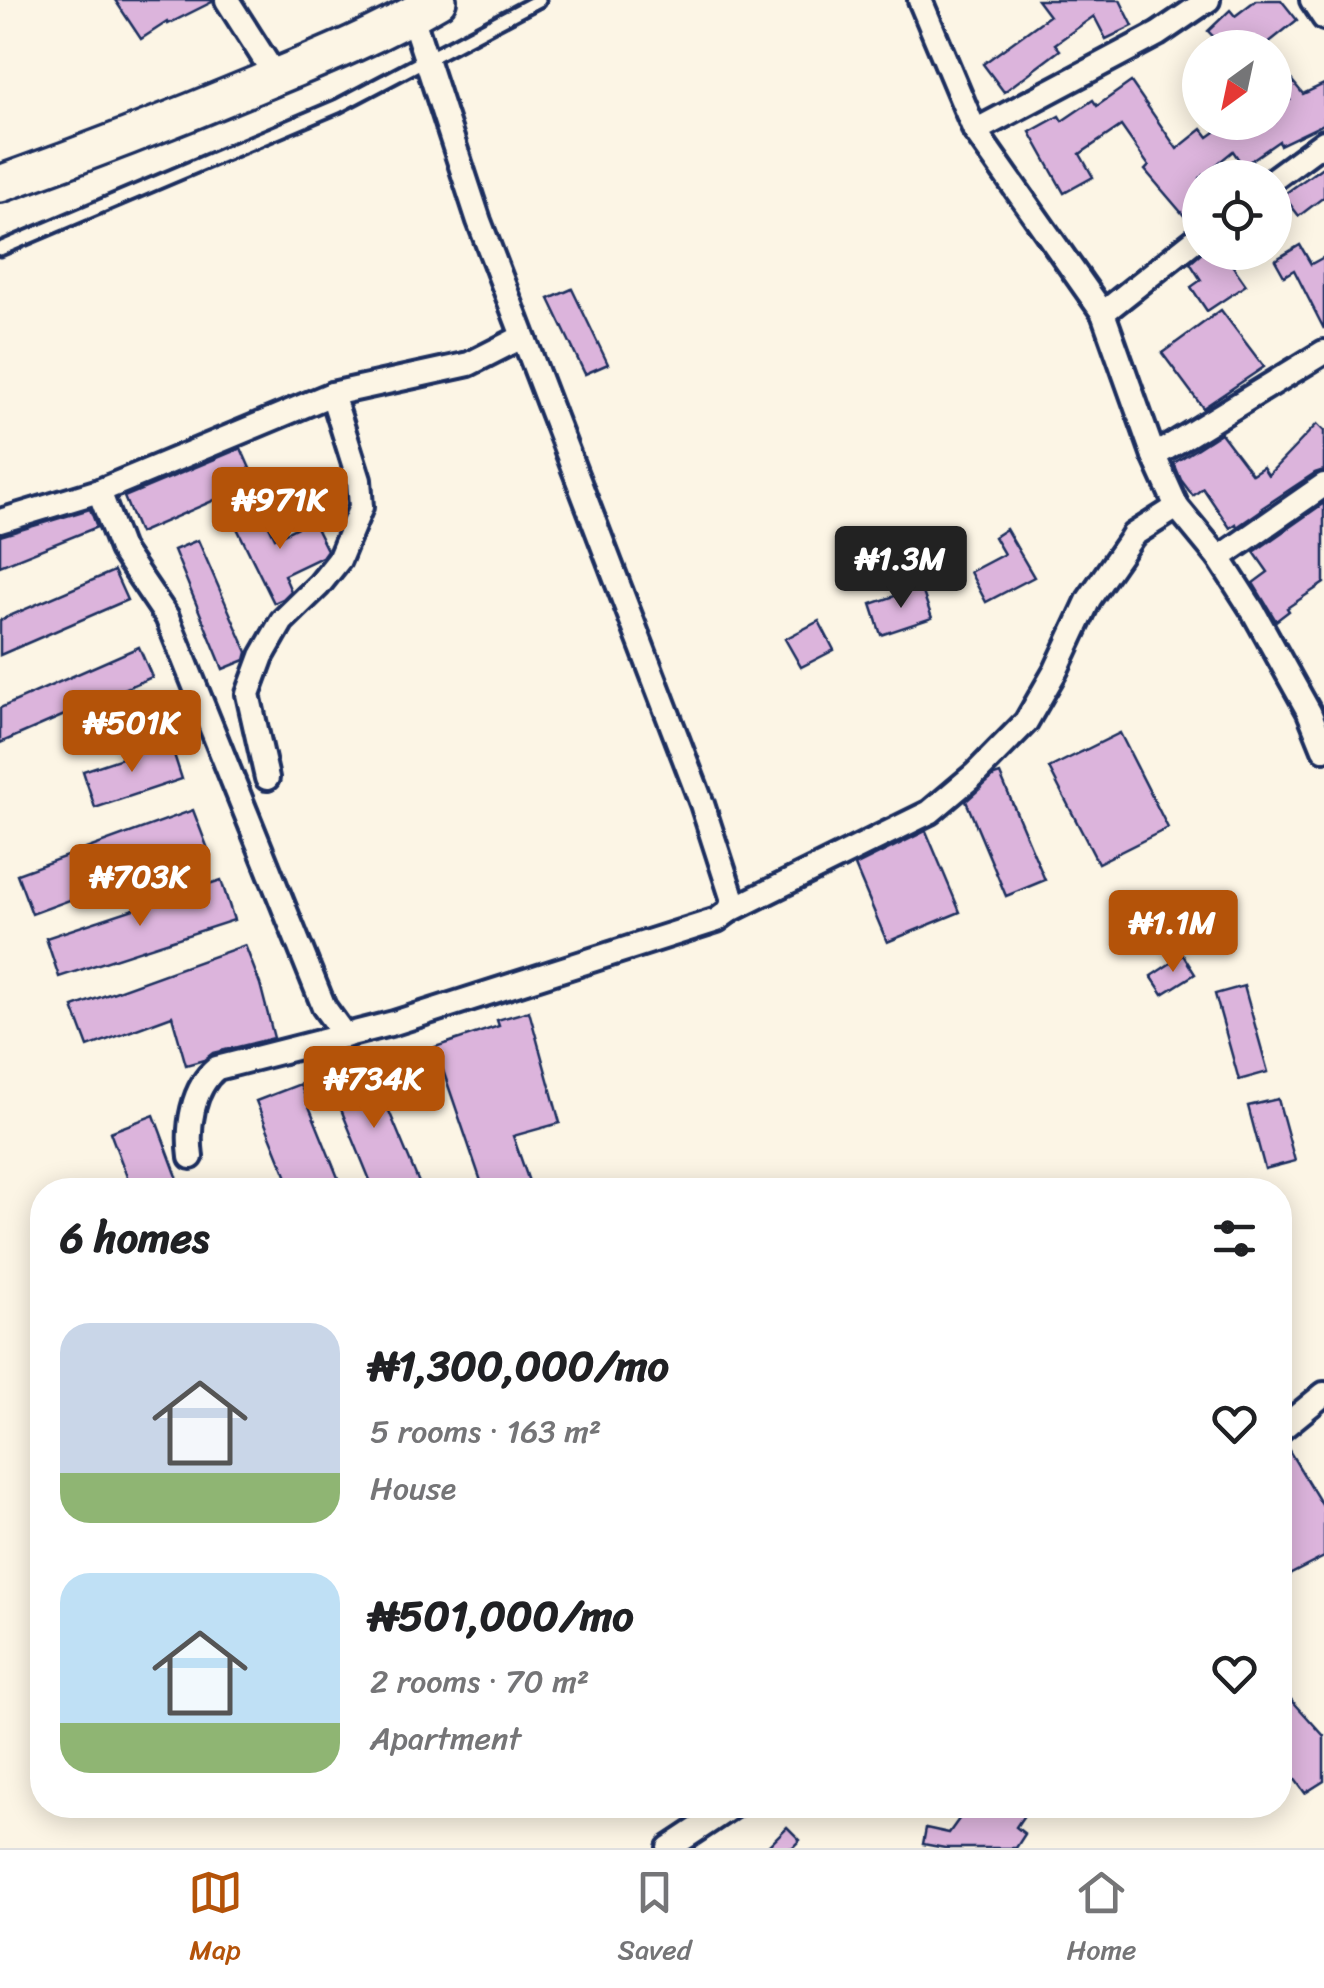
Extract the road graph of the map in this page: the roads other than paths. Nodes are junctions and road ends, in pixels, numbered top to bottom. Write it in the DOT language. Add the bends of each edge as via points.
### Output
graph roads {
  1 [pos="227,0"];
  2 [pos="539,0"];
  3 [pos="920,0"];
  4 [pos="1208,0"];
  5 [pos="1312,0"];
  6 [pos="425,8"];
  7 [pos="1324,18"];
  8 [pos="427,59"];
  9 [pos="276,77"];
  10 [pos="975,131"];
  11 [pos="1324,142"];
  12 [pos="1292,166"];
  13 [pos="0,184"];
  14 [pos="0,249"];
  15 [pos="1182,250"];
  16 [pos="1103,313"];
  17 [pos="522,337"];
  18 [pos="1324,352"];
  19 [pos="332,394"];
  20 [pos="1154,456"];
  21 [pos="1324,485"];
  22 [pos="99,490"];
  23 [pos="1177,507"];
  24 [pos="0,520"];
  25 [pos="1220,558"];
  26 [pos="1324,749"];
  27 [pos="267,778"];
  28 [pos="729,911"];
  29 [pos="324,1007"];
  30 [pos="345,1036"];
  31 [pos="320,1042"];
  32 [pos="191,1157"];
  33 [pos="1324,1394"];
  34 [pos="1292,1420"];
  35 [pos="715,1818"];
  36 [pos="670,1848"];
  1 -- 9 [label="street"];
  2 -- 8 [label="lane"];
  3 -- 10 [label="street"];
  4 -- 10 [label="street" via="1158,34"];
  5 -- 7 [label="street"];
  6 -- 8 [label="street"];
  6 -- 9 [label="main road"];
  8 -- 14 [label="lane" via="338,106"];
  8 -- 17 [label="street"];
  9 -- 13 [label="main road"];
  10 -- 16 [label="street"];
  11 -- 12 [label="street"];
  15 -- 16 [label="street"];
  16 -- 20 [label="street"];
  17 -- 19 [label="street" via="469,364"];
  17 -- 28 [label="street" via="702,804 732,897"];
  18 -- 20 [label="street"];
  19 -- 22 [label="street"];
  19 -- 27 [label="street" via="361,507 338,560 282,621 248,694"];
  20 -- 23 [label="street"];
  21 -- 25 [label="street"];
  22 -- 24 [label="street"];
  22 -- 29 [label="street" via="121,549 172,630"];
  23 -- 25 [label="street"];
  23 -- 28 [label="street" via="1133,535 1089,599 1026,722 975,774 930,812"];
  25 -- 26 [label="street"];
  28 -- 30 [label="street"];
  29 -- 30 [label="street"];
  29 -- 31 [label="street"];
  30 -- 31 [label="street"];
  31 -- 32 [label="street" via="210,1074 197,1094"];
  33 -- 34 [label="street"];
  35 -- 36 [label="street"];
}
